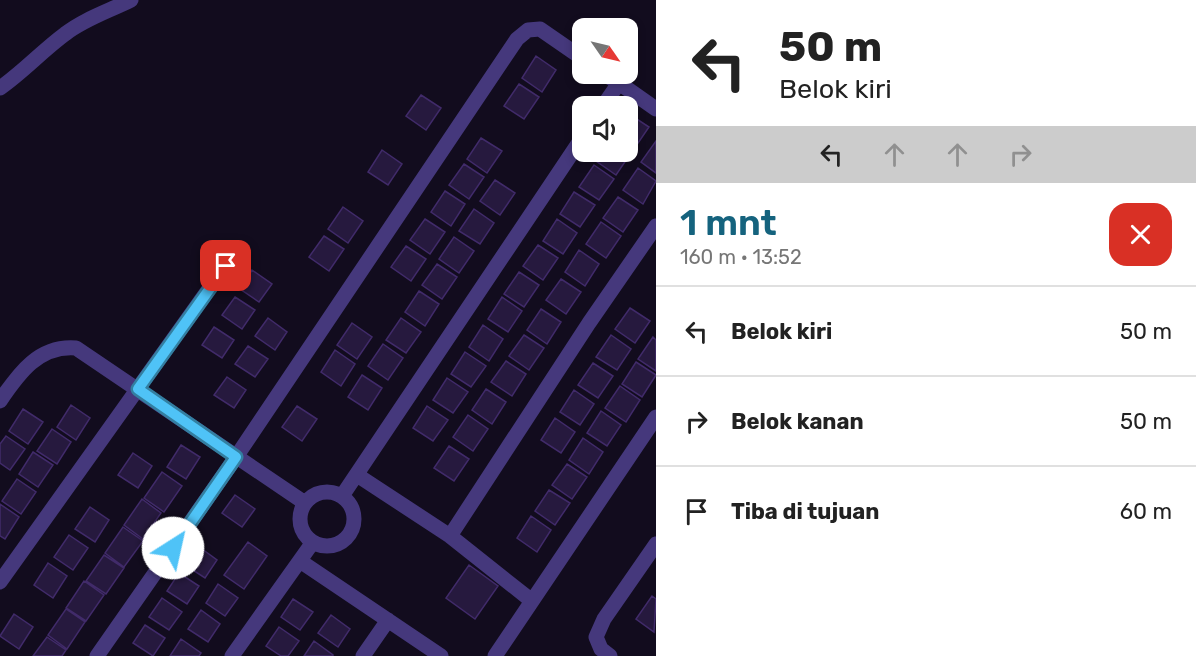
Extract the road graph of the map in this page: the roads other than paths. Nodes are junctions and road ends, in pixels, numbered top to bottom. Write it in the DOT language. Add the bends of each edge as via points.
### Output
graph roads {
  1 [pos="131,0"];
  2 [pos="572,51"];
  3 [pos="619,84"];
  4 [pos="0,88"];
  5 [pos="656,109"];
  6 [pos="572,153"];
  7 [pos="656,226"];
  8 [pos="226,266"];
  9 [pos="138,389"];
  10 [pos="0,401"];
  11 [pos="656,417"];
  12 [pos="236,457"];
  13 [pos="357,475"];
  14 [pos="342,496"];
  15 [pos="305,503"];
  16 [pos="450,536"];
  17 [pos="313,542"];
  18 [pos="656,544"];
  19 [pos="300,561"];
  20 [pos="0,582"];
  21 [pos="532,601"];
  22 [pos="388,620"];
  23 [pos="97,656"];
  24 [pos="232,656"];
  25 [pos="363,656"];
  26 [pos="441,656"];
  27 [pos="495,656"];
  28 [pos="610,656"];
  1 -- 4 [label="street" via="64,35"];
  2 -- 12 [label="street" via="540,29 528,30 517,39"];
  3 -- 5 [label="street"];
  6 -- 13 [label="street"];
  7 -- 16 [label="street"];
  8 -- 9 [label="street"];
  9 -- 10 [label="street" via="76,348 61,347 32,362"];
  9 -- 12 [label="street"];
  9 -- 20 [label="street"];
  11 -- 21 [label="street"];
  12 -- 15 [label="street"];
  12 -- 23 [label="street"];
  13 -- 14 [label="street"];
  13 -- 16 [label="street"];
  14 -- 15 [label="street" via="322,492"];
  14 -- 17 [label="street" via="354,513 350,534 333,546"];
  15 -- 17 [label="street" via="301,511 302,528"];
  16 -- 21 [label="street"];
  17 -- 19 [label="street"];
  18 -- 28 [label="street" via="604,619 596,637 601,649"];
  19 -- 22 [label="street"];
  19 -- 24 [label="street"];
  21 -- 27 [label="street"];
  22 -- 25 [label="street"];
  22 -- 26 [label="street"];
}
